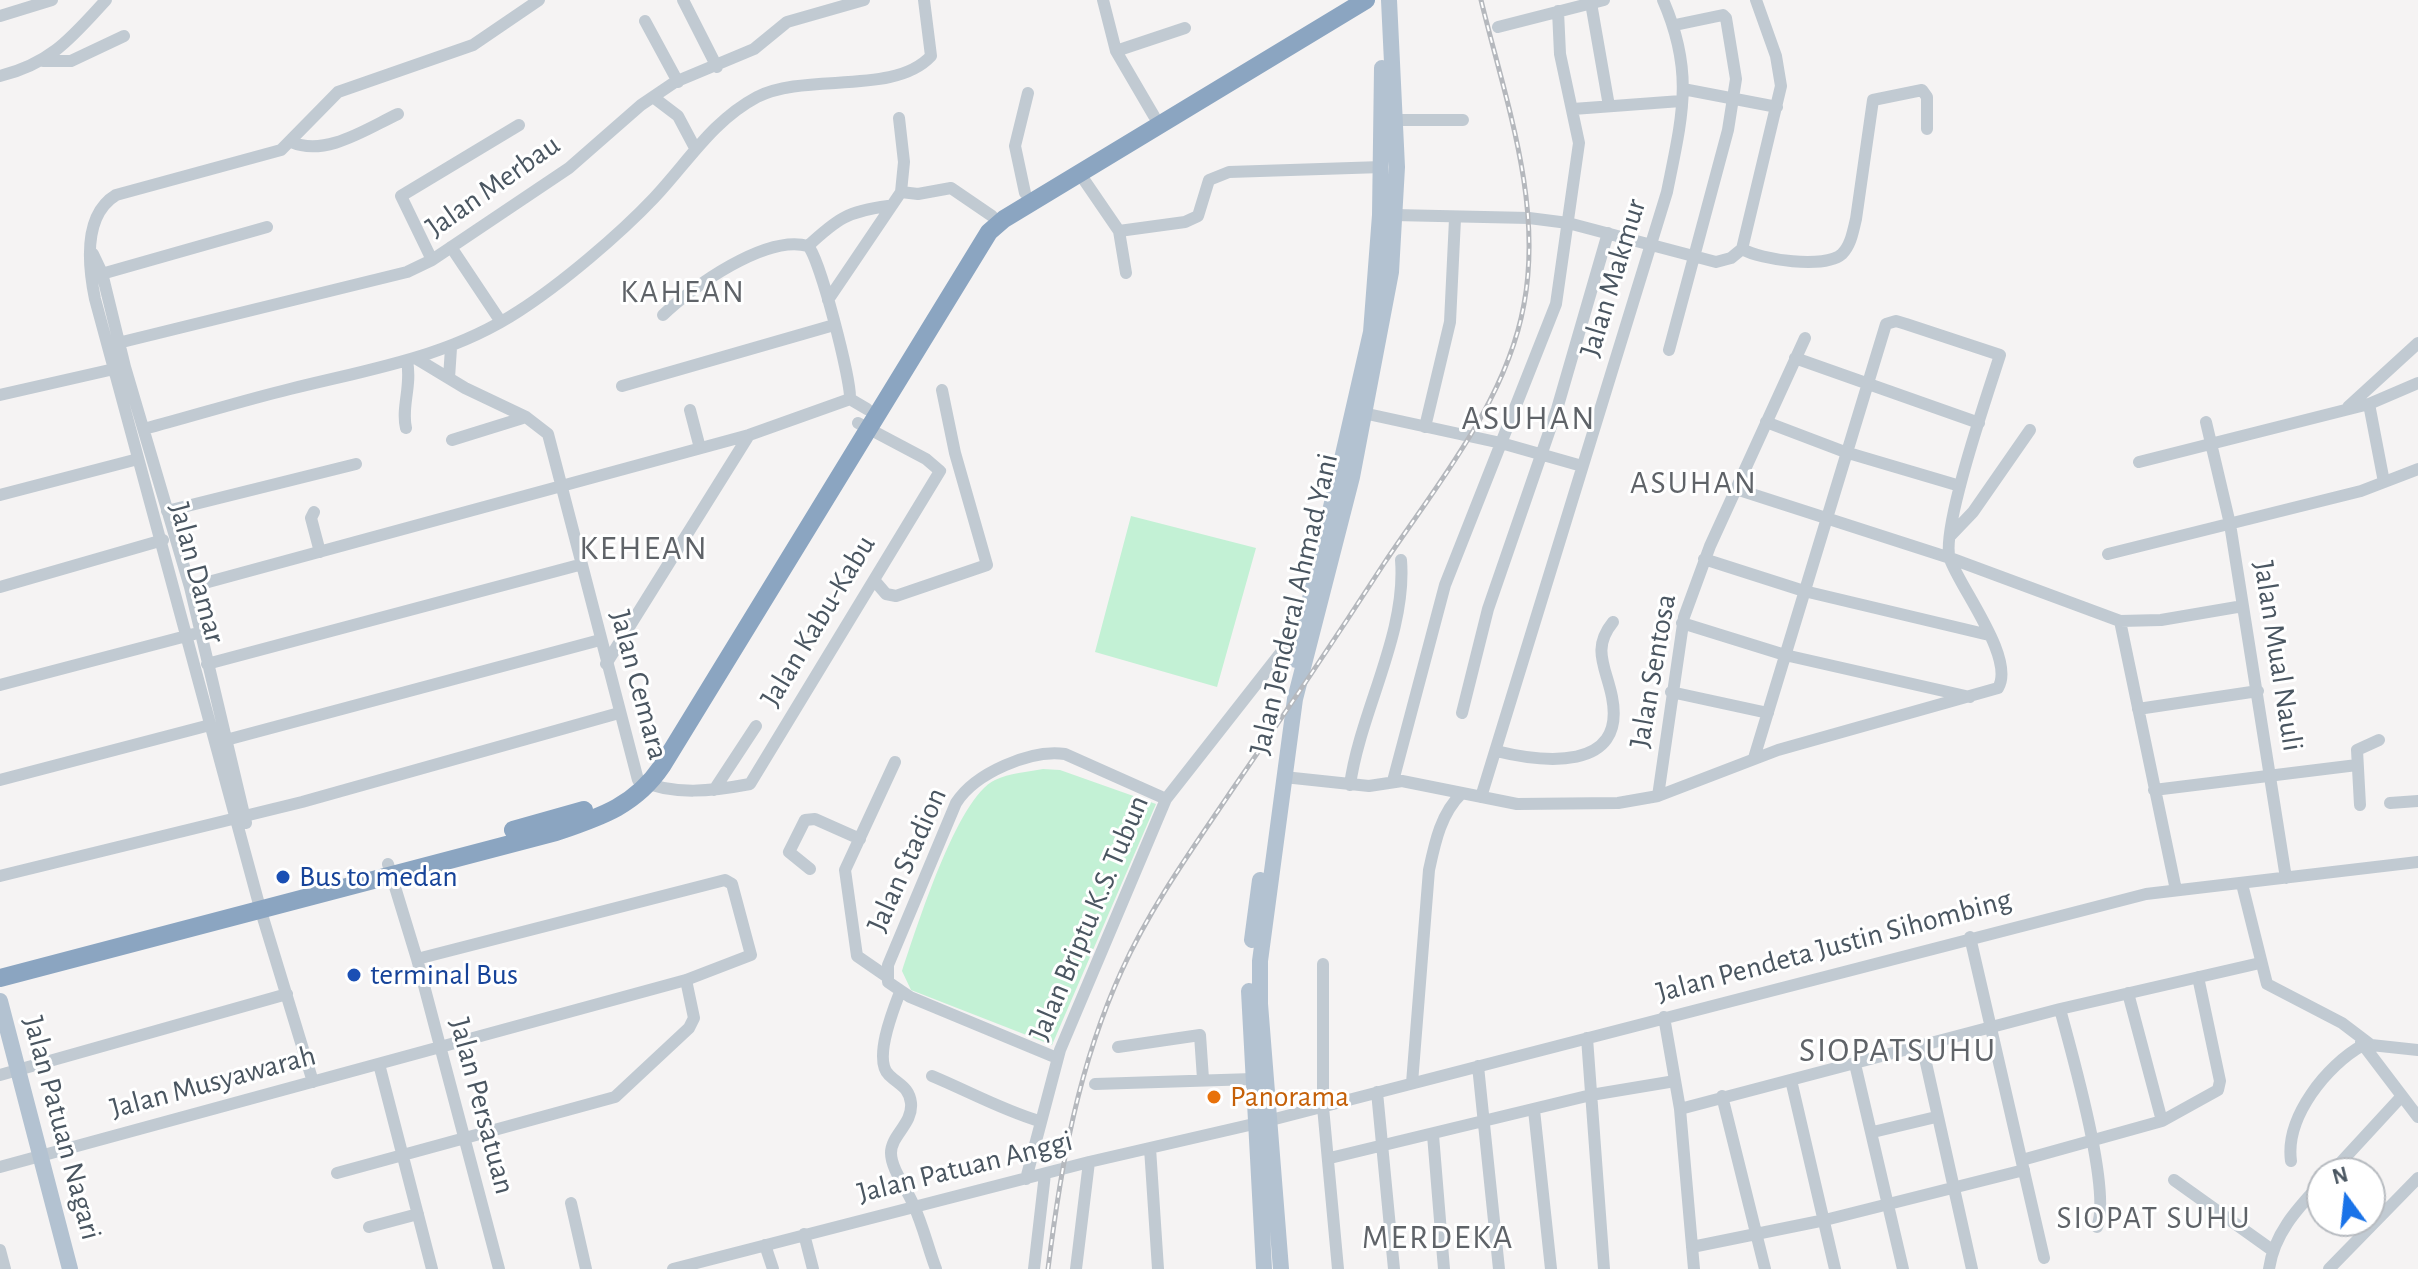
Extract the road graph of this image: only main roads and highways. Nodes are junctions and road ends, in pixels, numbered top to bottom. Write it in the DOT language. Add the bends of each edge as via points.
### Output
graph roads {
  1 [pos="1347,0"];
  2 [pos="1366,0"];
  3 [pos="1379,0"];
  4 [pos="1389,0"];
  5 [pos="1382,294"];
  6 [pos="1365,383"];
  7 [pos="864,420"];
  8 [pos="264,906"];
  9 [pos="1262,908"];
  10 [pos="1255,962"];
  11 [pos="0,968"];
  12 [pos="0,978"];
  13 [pos="0,1001"];
  14 [pos="1263,1122"];
  15 [pos="1281,1261"];
  16 [pos="1263,1262"];
  17 [pos="70,1269"];
  1 -- 7 [label="highway" via="992,216 965,244"];
  2 -- 7 [label="highway" via="1004,219 989,232"];
  3 -- 5 [label="main road, Jalan Jenderal Ahmad Yani"];
  4 -- 5 [label="main road, Jalan Jenderal Ahmad Yani" via="1396,120 1394,215"];
  5 -- 6 [label="main road, Jalan Jenderal Ahmad Yani"];
  6 -- 9 [label="main road, Jalan Jenderal Ahmad Yani" via="1323,600 1295,699"];
  6 -- 9 [label="main road, Jalan Jenderal Ahmad Yani" via="1283,716"];
  7 -- 8 [label="highway" via="644,783 589,809"];
  8 -- 11 [label="highway"];
  8 -- 12 [label="highway"];
  9 -- 10 [label="main road, Jalan Jenderal Ahmad Yani"];
  10 -- 14 [label="main road, Jalan Jenderal Ahmad Yani"];
  10 -- 14 [label="main road, Jalan Jenderal Ahmad Yani" via="1253,1079"];
  13 -- 17 [label="main road, Jalan Patuan Nagari"];
  14 -- 15 [label="main road, Jalan Jenderal Ahmad Yani"];
  14 -- 16 [label="main road, Jalan Jenderal Ahmad Yani"];
  15 -- 16 [label="main road"];
}
